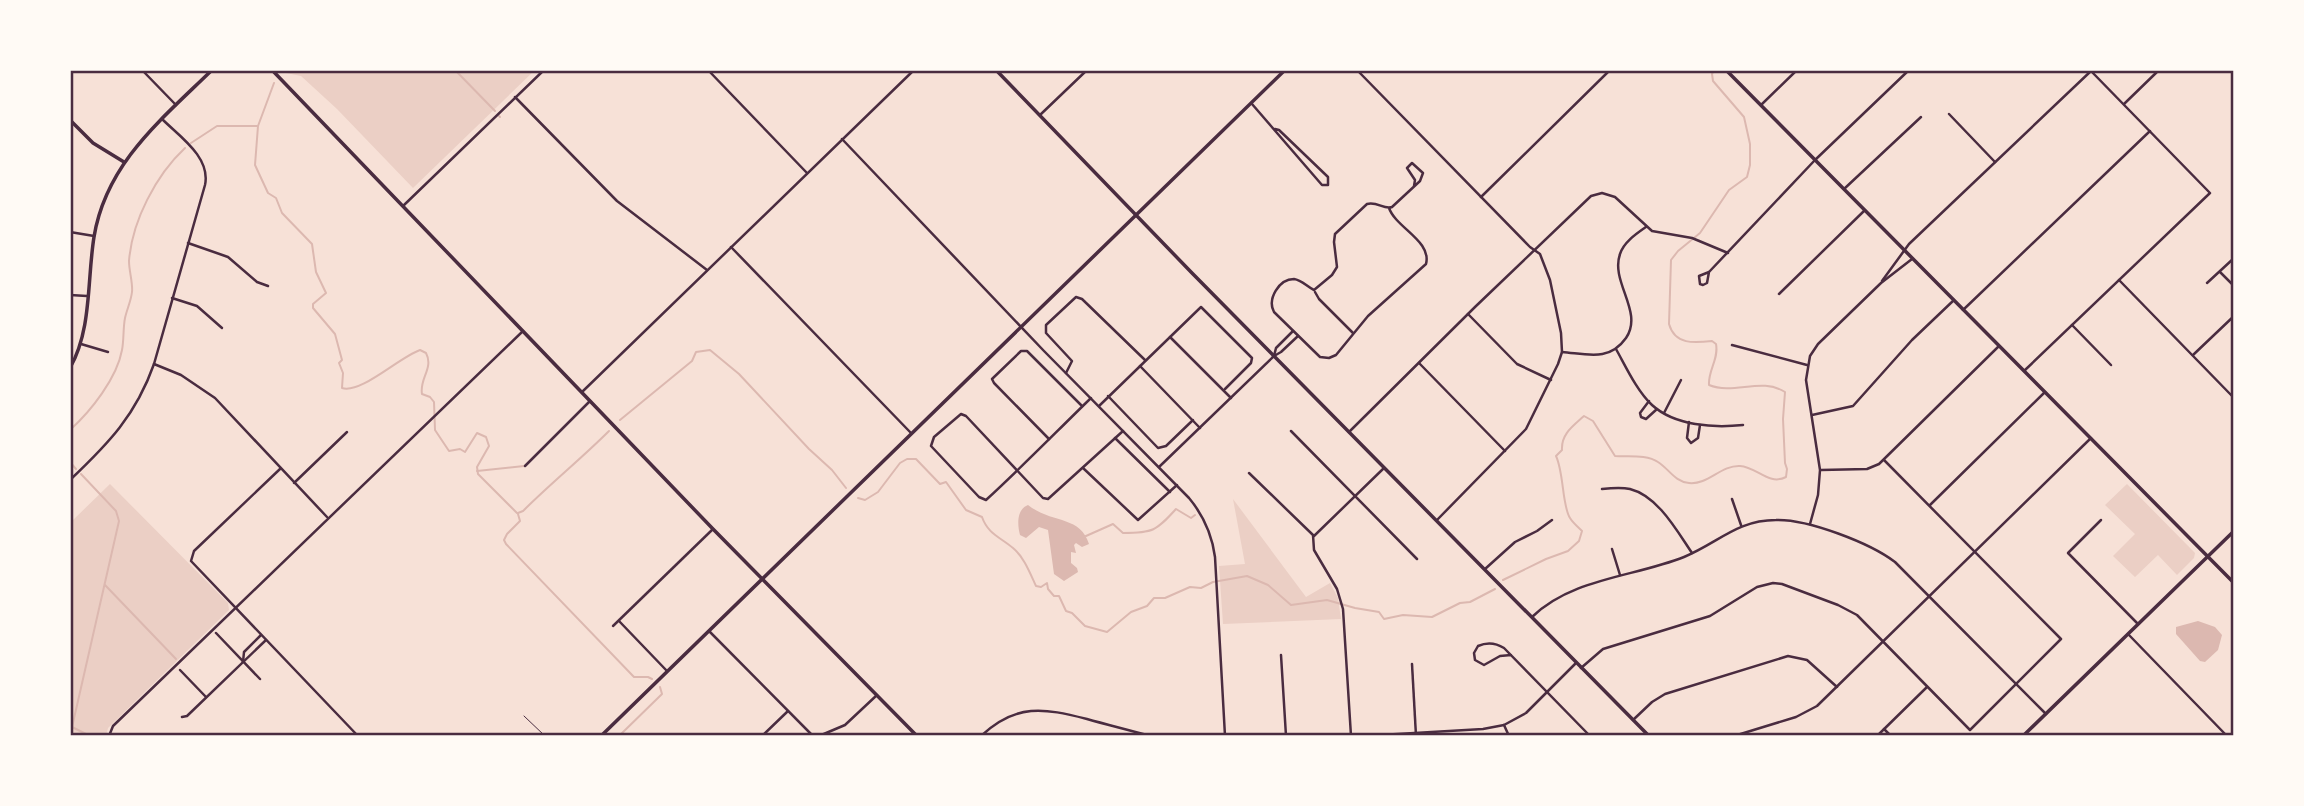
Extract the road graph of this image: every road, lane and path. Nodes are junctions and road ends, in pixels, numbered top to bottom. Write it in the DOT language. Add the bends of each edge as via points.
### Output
graph roads {
  1 [pos="142,70"];
  2 [pos="212,70"];
  3 [pos="272,70"];
  4 [pos="544,70"];
  5 [pos="708,70"];
  6 [pos="914,70"];
  7 [pos="996,70"];
  8 [pos="1087,70"];
  9 [pos="1285,70"];
  10 [pos="1357,70"];
  11 [pos="1610,70"];
  12 [pos="1726,70"];
  13 [pos="1797,70"];
  14 [pos="1909,70"];
  15 [pos="2091,70"];
  16 [pos="2159,70"];
  17 [pos="515,97"];
  18 [pos="1251,103"];
  19 [pos="2124,104"];
  20 [pos="176,105"];
  21 [pos="1761,105"];
  22 [pos="1949,114"];
  23 [pos="1040,116"];
  24 [pos="1921,117"];
  25 [pos="162,118"];
  26 [pos="70,120"];
  27 [pos="2150,131"];
  28 [pos="842,139"];
  29 [pos="1290,145"];
  30 [pos="1815,160"];
  31 [pos="124,162"];
  32 [pos="1995,162"];
  33 [pos="807,173"];
  34 [pos="1414,186"];
  35 [pos="1844,190"];
  36 [pos="1482,197"];
  37 [pos="403,206"];
  38 [pos="1389,208"];
  39 [pos="1865,210"];
  40 [pos="1135,215"];
  41 [pos="1646,227"];
  42 [pos="70,232"];
  43 [pos="94,236"];
  44 [pos="188,243"];
  45 [pos="731,247"];
  46 [pos="1534,250"];
  47 [pos="1905,250"];
  48 [pos="1728,253"];
  49 [pos="1913,258"];
  50 [pos="2233,259"];
  51 [pos="707,270"];
  52 [pos="1709,272"];
  53 [pos="2220,272"];
  54 [pos="2119,280"];
  55 [pos="1881,283"];
  56 [pos="2207,283"];
  57 [pos="268,286"];
  58 [pos="2234,286"];
  59 [pos="1315,290"];
  60 [pos="1779,294"];
  61 [pos="70,295"];
  62 [pos="88,296"];
  63 [pos="172,298"];
  64 [pos="1954,300"];
  65 [pos="1964,310"];
  66 [pos="1468,314"];
  67 [pos="2234,316"];
  68 [pos="2072,326"];
  69 [pos="1022,327"];
  70 [pos="222,328"];
  71 [pos="523,331"];
  72 [pos="1293,331"];
  73 [pos="1353,333"];
  74 [pos="1298,336"];
  75 [pos="1170,337"];
  76 [pos="80,344"];
  77 [pos="1732,345"];
  78 [pos="1999,346"];
  79 [pos="1616,349"];
  80 [pos="108,352"];
  81 [pos="1562,352"];
  82 [pos="1274,356"];
  83 [pos="2192,356"];
  84 [pos="1145,360"];
  85 [pos="154,363"];
  86 [pos="1419,363"];
  87 [pos="1807,365"];
  88 [pos="2111,365"];
  89 [pos="1140,366"];
  90 [pos="70,368"];
  91 [pos="2024,371"];
  92 [pos="1066,373"];
  93 [pos="1551,380"];
  94 [pos="1681,380"];
  95 [pos="1225,389"];
  96 [pos="2234,391"];
  97 [pos="582,392"];
  98 [pos="2045,392"];
  99 [pos="2230,395"];
  100 [pos="1108,396"];
  101 [pos="1091,398"];
  102 [pos="1231,398"];
  103 [pos="2234,398"];
  104 [pos="590,401"];
  105 [pos="1648,401"];
  106 [pos="1099,406"];
  107 [pos="1083,407"];
  108 [pos="1657,409"];
  109 [pos="1664,413"];
  110 [pos="1812,415"];
  111 [pos="1193,420"];
  112 [pos="1689,422"];
  113 [pos="1700,425"];
  114 [pos="1743,425"];
  115 [pos="1200,428"];
  116 [pos="1123,430"];
  117 [pos="1291,431"];
  118 [pos="347,432"];
  119 [pos="1349,432"];
  120 [pos="912,434"];
  121 [pos="1115,438"];
  122 [pos="2091,438"];
  123 [pos="1049,439"];
  124 [pos="1506,452"];
  125 [pos="1884,460"];
  126 [pos="525,466"];
  127 [pos="1159,467"];
  128 [pos="1083,468"];
  129 [pos="1384,468"];
  130 [pos="280,469"];
  131 [pos="1016,469"];
  132 [pos="1820,470"];
  133 [pos="1249,473"];
  134 [pos="70,480"];
  135 [pos="294,483"];
  136 [pos="1177,485"];
  137 [pos="1602,489"];
  138 [pos="1170,492"];
  139 [pos="1355,496"];
  140 [pos="1732,499"];
  141 [pos="1929,506"];
  142 [pos="328,518"];
  143 [pos="1436,520"];
  144 [pos="1552,520"];
  145 [pos="2101,520"];
  146 [pos="1810,524"];
  147 [pos="1741,525"];
  148 [pos="713,529"];
  149 [pos="2234,531"];
  150 [pos="1314,536"];
  151 [pos="1612,549"];
  152 [pos="1975,552"];
  153 [pos="1692,553"];
  154 [pos="2207,556"];
  155 [pos="1417,559"];
  156 [pos="1485,570"];
  157 [pos="1620,575"];
  158 [pos="763,579"];
  159 [pos="2234,583"];
  160 [pos="1930,596"];
  161 [pos="235,608"];
  162 [pos="1532,617"];
  163 [pos="619,621"];
  164 [pos="2138,624"];
  165 [pos="613,626"];
  166 [pos="709,631"];
  167 [pos="216,634"];
  168 [pos="2128,634"];
  169 [pos="261,635"];
  170 [pos="266,640"];
  171 [pos="1883,641"];
  172 [pos="1281,655"];
  173 [pos="1511,655"];
  174 [pos="243,662"];
  175 [pos="1576,663"];
  176 [pos="1412,664"];
  177 [pos="1581,668"];
  178 [pos="180,670"];
  179 [pos="667,671"];
  180 [pos="260,679"];
  181 [pos="2016,684"];
  182 [pos="1837,687"];
  183 [pos="1927,687"];
  184 [pos="1547,692"];
  185 [pos="877,695"];
  186 [pos="206,697"];
  187 [pos="788,711"];
  188 [pos="2046,714"];
  189 [pos="524,716"];
  190 [pos="182,717"];
  191 [pos="1633,720"];
  192 [pos="1504,725"];
  193 [pos="1884,729"];
  194 [pos="1416,734"];
  195 [pos="109,736"];
  196 [pos="358,736"];
  197 [pos="545,736"];
  198 [pos="601,736"];
  199 [pos="762,736"];
  200 [pos="813,736"];
  201 [pos="819,736"];
  202 [pos="917,736"];
  203 [pos="981,736"];
  204 [pos="1150,736"];
  205 [pos="1226,736"];
  206 [pos="1286,736"];
  207 [pos="1351,736"];
  208 [pos="1363,736"];
  209 [pos="1509,736"];
  210 [pos="1590,736"];
  211 [pos="1649,736"];
  212 [pos="1734,736"];
  213 [pos="1877,736"];
  214 [pos="1891,736"];
  215 [pos="2023,736"];
  216 [pos="2227,736"];
  1 -- 20 [label="street"];
  2 -- 20 [label="main road"];
  3 -- 37 [label="main road"];
  4 -- 17 [label="street"];
  5 -- 33 [label="street"];
  6 -- 28 [label="street"];
  7 -- 23 [label="main road"];
  8 -- 23 [label="street"];
  9 -- 18 [label="main road"];
  10 -- 36 [label="street"];
  11 -- 36 [label="street"];
  12 -- 21 [label="main road"];
  13 -- 21 [label="street"];
  14 -- 30 [label="street"];
  15 -- 19 [label="street"];
  15 -- 32 [label="street"];
  16 -- 19 [label="street"];
  17 -- 37 [label="street"];
  17 -- 51 [label="street" via="617,201"];
  18 -- 29 [label="street"];
  18 -- 40 [label="main road"];
  19 -- 27 [label="street"];
  20 -- 25 [label="main road"];
  21 -- 30 [label="main road"];
  22 -- 32 [label="street"];
  23 -- 40 [label="main road"];
  24 -- 35 [label="street"];
  25 -- 31 [label="main road"];
  25 -- 44 [label="street" via="199,156 206,171"];
  26 -- 31 [label="main road" via="93,143"];
  27 -- 54 [label="street" via="2210,192"];
  27 -- 65 [label="street"];
  28 -- 33 [label="street"];
  28 -- 69 [label="street"];
  29 -- 29 [label="street" via="1322,185 1328,185 1328,177"];
  30 -- 35 [label="main road"];
  30 -- 48 [label="street"];
  31 -- 43 [label="main road" via="106,195"];
  32 -- 47 [label="street"];
  33 -- 45 [label="street"];
  34 -- 34 [label="street" via="1423,173 1410,163 1407,168"];
  34 -- 38 [label="street"];
  35 -- 39 [label="main road"];
  36 -- 46 [label="street"];
  37 -- 71 [label="main road"];
  38 -- 59 [label="street" via="1367,204 1337,232 1337,267"];
  38 -- 73 [label="street" via="1424,248 1427,259 1419,272"];
  39 -- 47 [label="main road"];
  39 -- 60 [label="street"];
  40 -- 69 [label="main road"];
  40 -- 82 [label="main road"];
  41 -- 46 [label="street" via="1618,200 1602,193 1589,198"];
  41 -- 48 [label="street" via="1662,235 1699,240"];
  41 -- 79 [label="street" via="1619,256 1632,324"];
  42 -- 43 [label="street"];
  43 -- 62 [label="main road"];
  44 -- 57 [label="street" via="228,257"];
  44 -- 63 [label="street"];
  45 -- 51 [label="street"];
  45 -- 120 [label="street"];
  46 -- 66 [label="street"];
  46 -- 81 [label="street" via="1550,280"];
  47 -- 49 [label="main road"];
  47 -- 55 [label="street"];
  48 -- 52 [label="street"];
  49 -- 55 [label="street"];
  49 -- 64 [label="main road"];
  50 -- 53 [label="street"];
  51 -- 97 [label="street"];
  53 -- 56 [label="street"];
  53 -- 58 [label="street"];
  54 -- 68 [label="street"];
  54 -- 83 [label="street"];
  55 -- 87 [label="street" via="1818,344"];
  59 -- 72 [label="street" via="1289,280 1274,293 1274,312"];
  59 -- 73 [label="street"];
  61 -- 62 [label="street"];
  62 -- 76 [label="main road"];
  63 -- 70 [label="street" via="197,306"];
  63 -- 85 [label="street"];
  64 -- 65 [label="main road"];
  64 -- 110 [label="street" via="1853,406"];
  65 -- 78 [label="main road"];
  66 -- 86 [label="street"];
  66 -- 93 [label="street" via="1517,364"];
  67 -- 83 [label="street"];
  68 -- 88 [label="street"];
  68 -- 91 [label="street"];
  69 -- 92 [label="street"];
  69 -- 120 [label="main road"];
  71 -- 97 [label="main road"];
  71 -- 142 [label="street"];
  72 -- 74 [label="street"];
  72 -- 82 [label="street"];
  73 -- 74 [label="street" via="1329,358 1317,355"];
  74 -- 82 [label="street"];
  75 -- 84 [label="street"];
  75 -- 95 [label="street"];
  75 -- 95 [label="street" via="1201,307 1251,357 1251,363"];
  76 -- 80 [label="street"];
  76 -- 90 [label="main road"];
  77 -- 87 [label="street"];
  78 -- 91 [label="main road"];
  78 -- 125 [label="street"];
  79 -- 81 [label="street" via="1598,356"];
  79 -- 105 [label="street"];
  81 -- 93 [label="street"];
  82 -- 102 [label="street"];
  82 -- 119 [label="main road"];
  83 -- 99 [label="street"];
  84 -- 89 [label="street"];
  84 -- 92 [label="street" via="1076,297 1046,325 1046,333 1072,361"];
  85 -- 130 [label="street" via="212,395"];
  85 -- 134 [label="street" via="122,427"];
  86 -- 119 [label="street"];
  86 -- 124 [label="street"];
  87 -- 110 [label="street"];
  89 -- 100 [label="street"];
  89 -- 111 [label="street"];
  91 -- 98 [label="main road"];
  92 -- 101 [label="street"];
  93 -- 124 [label="street" via="1528,426"];
  94 -- 109 [label="street"];
  95 -- 102 [label="street"];
  96 -- 99 [label="street"];
  97 -- 104 [label="main road"];
  98 -- 122 [label="main road"];
  98 -- 141 [label="street"];
  99 -- 103 [label="street"];
  100 -- 106 [label="street"];
  100 -- 111 [label="street" via="1158,448"];
  101 -- 106 [label="street"];
  101 -- 107 [label="street"];
  102 -- 115 [label="street"];
  104 -- 126 [label="street"];
  104 -- 148 [label="main road"];
  105 -- 108 [label="street"];
  105 -- 108 [label="street" via="1641,417 1646,419"];
  106 -- 116 [label="street"];
  107 -- 123 [label="street"];
  107 -- 123 [label="street" via="1027,351 1021,351 992,379"];
  108 -- 109 [label="street"];
  109 -- 112 [label="street"];
  110 -- 132 [label="street"];
  111 -- 115 [label="street"];
  112 -- 113 [label="street"];
  112 -- 113 [label="street" via="1687,438 1691,443 1698,438"];
  113 -- 114 [label="street"];
  115 -- 127 [label="street"];
  116 -- 121 [label="street"];
  116 -- 127 [label="street"];
  117 -- 139 [label="street"];
  118 -- 135 [label="street"];
  119 -- 129 [label="main road"];
  120 -- 158 [label="main road"];
  121 -- 128 [label="street"];
  121 -- 138 [label="street"];
  122 -- 152 [label="street"];
  122 -- 154 [label="main road"];
  123 -- 131 [label="street"];
  124 -- 143 [label="street"];
  125 -- 132 [label="street" via="1867,469"];
  125 -- 141 [label="street"];
  127 -- 136 [label="street"];
  128 -- 131 [label="street" via="1048,499"];
  128 -- 138 [label="street" via="1138,520"];
  129 -- 139 [label="street"];
  129 -- 143 [label="main road"];
  130 -- 135 [label="street"];
  130 -- 161 [label="street" via="191,559"];
  131 -- 131 [label="street" via="984,499 931,442 961,414"];
  132 -- 146 [label="street"];
  133 -- 150 [label="street"];
  135 -- 142 [label="street"];
  136 -- 138 [label="street"];
  136 -- 205 [label="street" via="1197,507 1213,544"];
  137 -- 153 [label="street" via="1628,488 1647,496"];
  139 -- 150 [label="street"];
  139 -- 155 [label="street"];
  140 -- 147 [label="street"];
  141 -- 152 [label="street"];
  142 -- 161 [label="street"];
  143 -- 156 [label="main road"];
  144 -- 156 [label="street" via="1515,542"];
  145 -- 164 [label="street" via="2068,553"];
  146 -- 147 [label="street" via="1784,519"];
  146 -- 160 [label="street" via="1888,557"];
  147 -- 153 [label="street"];
  148 -- 158 [label="main road"];
  148 -- 163 [label="street"];
  149 -- 154 [label="main road"];
  150 -- 207 [label="street" via="1315,552 1343,609"];
  151 -- 157 [label="street"];
  152 -- 160 [label="street"];
  152 -- 181 [label="street" via="2061,639"];
  153 -- 157 [label="street"];
  154 -- 159 [label="main road"];
  154 -- 164 [label="main road"];
  156 -- 162 [label="main road"];
  157 -- 162 [label="street" via="1552,600"];
  158 -- 166 [label="main road"];
  158 -- 185 [label="main road"];
  160 -- 171 [label="street"];
  160 -- 181 [label="street"];
  161 -- 169 [label="street"];
  161 -- 195 [label="street" via="113,726"];
  162 -- 175 [label="main road"];
  163 -- 165 [label="street"];
  163 -- 179 [label="street"];
  164 -- 168 [label="main road"];
  166 -- 179 [label="main road"];
  166 -- 187 [label="street"];
  167 -- 174 [label="street"];
  168 -- 188 [label="main road"];
  168 -- 216 [label="street"];
  169 -- 170 [label="street"];
  169 -- 174 [label="street" via="244,652"];
  170 -- 174 [label="street"];
  170 -- 196 [label="street"];
  171 -- 177 [label="street" via="1850,610 1773,583 1757,587 1710,616 1603,649"];
  171 -- 182 [label="street"];
  171 -- 183 [label="street"];
  172 -- 206 [label="street"];
  173 -- 173 [label="street" via="1492,644 1478,646 1474,653 1475,660 1484,665"];
  173 -- 184 [label="street"];
  174 -- 180 [label="street"];
  174 -- 186 [label="street"];
  175 -- 177 [label="main road"];
  175 -- 184 [label="street"];
  176 -- 194 [label="street"];
  177 -- 191 [label="main road"];
  178 -- 186 [label="street"];
  179 -- 198 [label="main road"];
  181 -- 183 [label="street" via="1970,730"];
  181 -- 188 [label="street"];
  182 -- 191 [label="street" via="1807,660 1788,656 1665,694"];
  182 -- 212 [label="street" via="1801,715"];
  183 -- 193 [label="street"];
  184 -- 192 [label="street"];
  184 -- 210 [label="street"];
  185 -- 201 [label="street" via="845,724"];
  185 -- 202 [label="main road"];
  186 -- 190 [label="street"];
  187 -- 199 [label="street"];
  187 -- 200 [label="street"];
  188 -- 215 [label="main road"];
  189 -- 197 [label="lane"];
  191 -- 211 [label="main road"];
  192 -- 194 [label="street"];
  192 -- 209 [label="street"];
  193 -- 213 [label="street"];
  193 -- 214 [label="street"];
  194 -- 208 [label="street"];
  203 -- 204 [label="street" via="1011,715 1040,710"];
}
